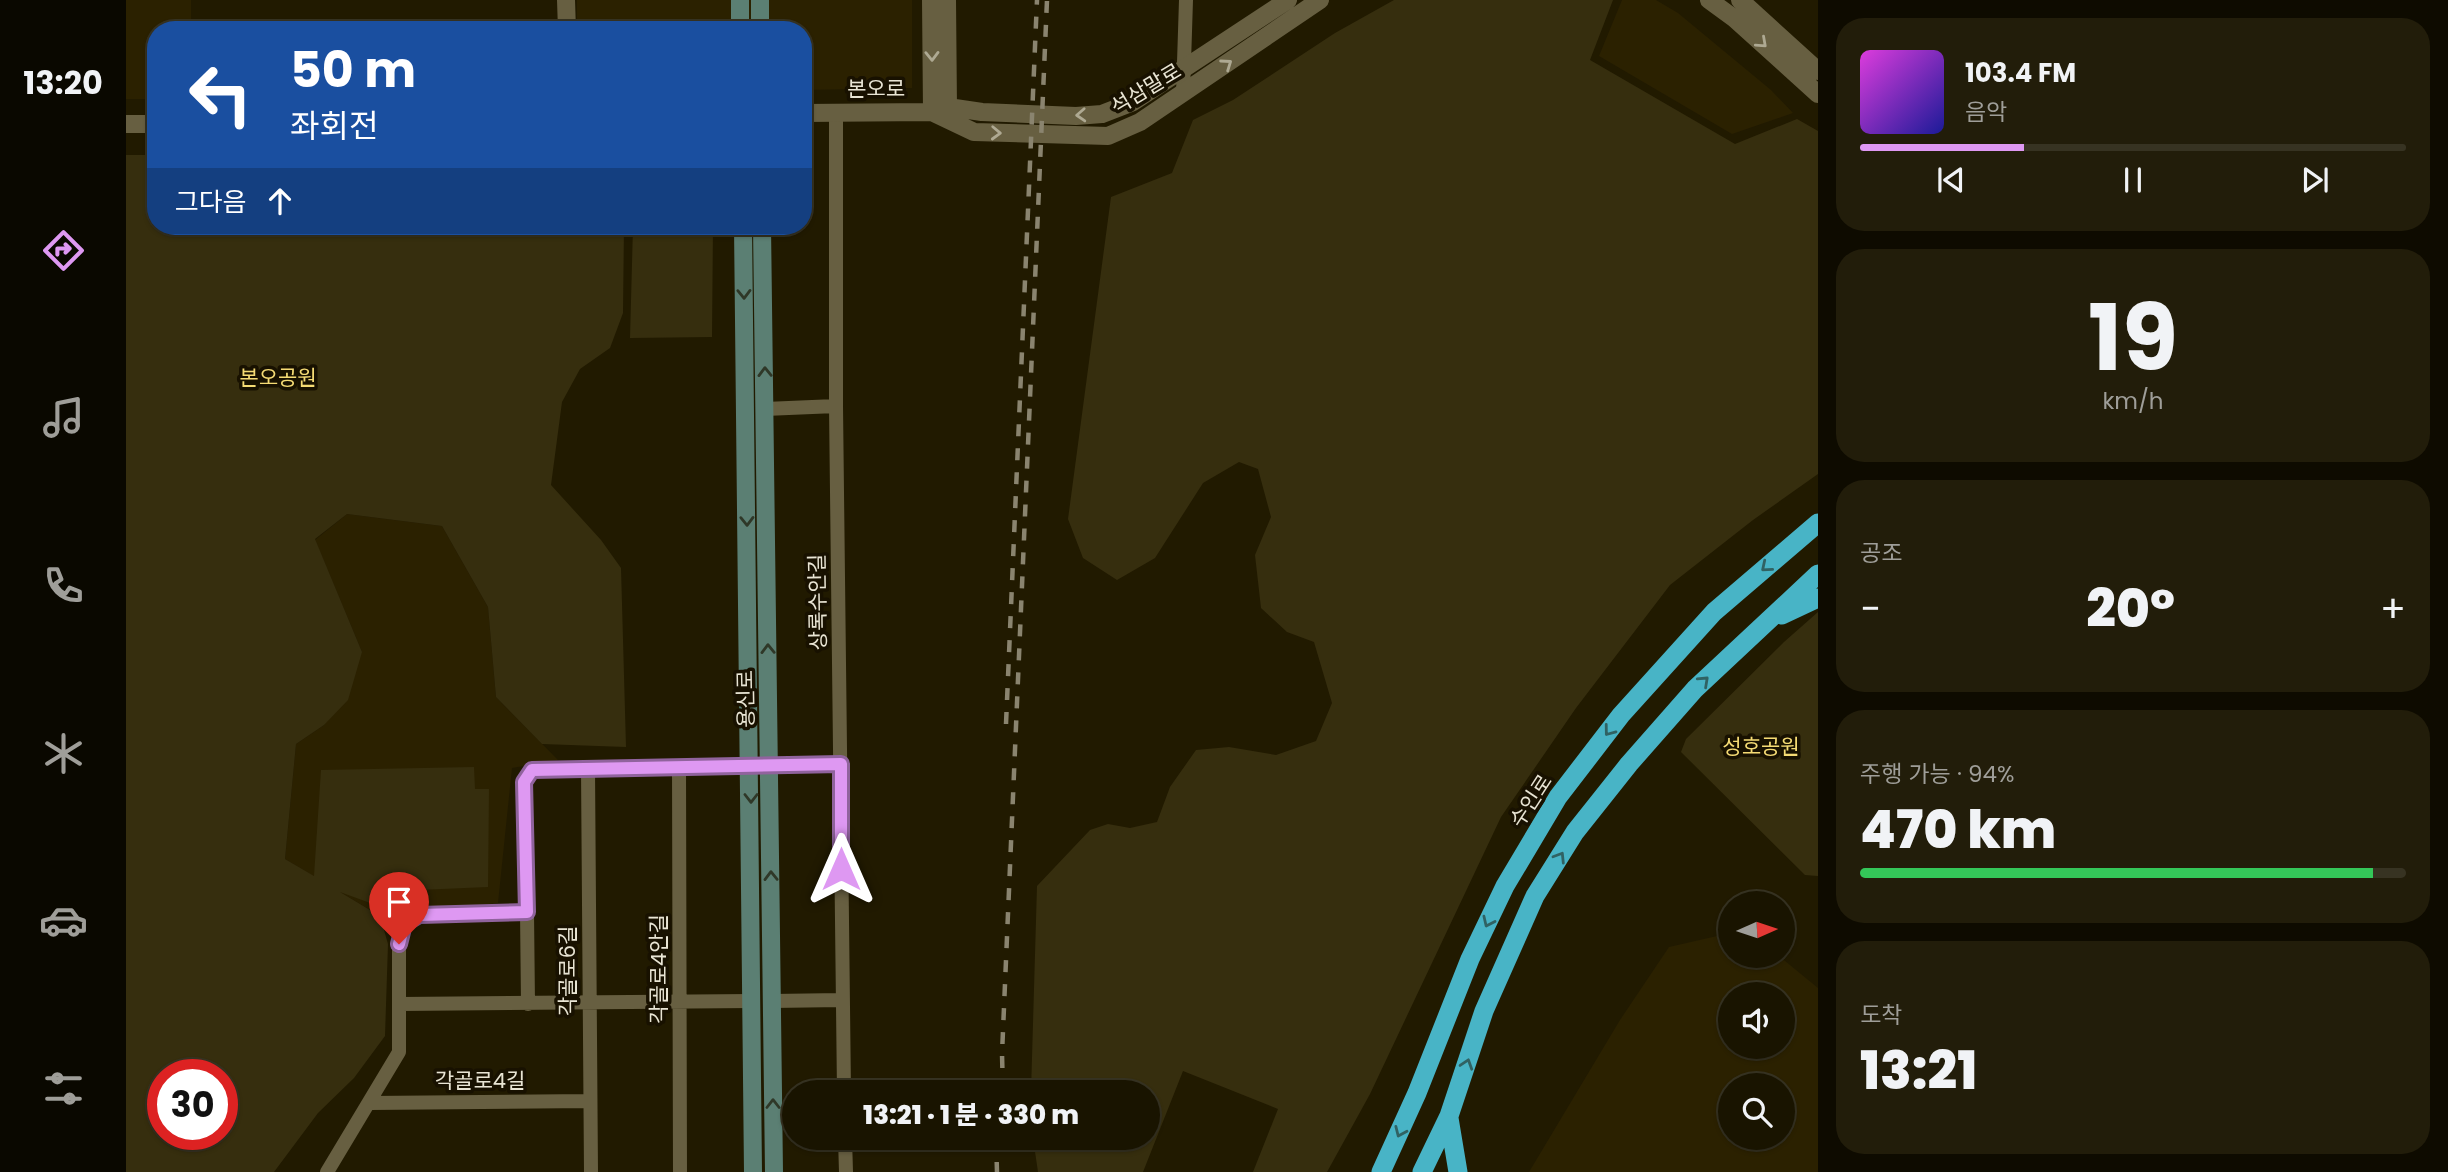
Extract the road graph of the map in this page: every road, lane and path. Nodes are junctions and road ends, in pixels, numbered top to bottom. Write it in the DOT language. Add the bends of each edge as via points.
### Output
graph roads {
  1 [pos="566,0"];
  2 [pos="740,0"];
  3 [pos="760,0"];
  4 [pos="931,0"];
  5 [pos="947,0"];
  6 [pos="1186,0"];
  7 [pos="1288,0"];
  8 [pos="1320,0"];
  9 [pos="1709,0"];
  10 [pos="1740,0"];
  11 [pos="567,21"];
  12 [pos="740,21"];
  13 [pos="760,21"];
  14 [pos="1184,69"];
  15 [pos="1818,71"];
  16 [pos="1183,94"];
  17 [pos="1818,94"];
  18 [pos="940,109"];
  19 [pos="836,112"];
  20 [pos="812,113"];
  21 [pos="126,124"];
  22 [pos="147,124"];
  23 [pos="743,235"];
  24 [pos="762,235"];
  25 [pos="836,406"];
  26 [pos="765,409"];
  27 [pos="1818,523"];
  28 [pos="1818,574"];
  29 [pos="1818,598"];
  30 [pos="1768,621"];
  31 [pos="841,764"];
  32 [pos="750,765"];
  33 [pos="770,765"];
  34 [pos="678,766"];
  35 [pos="588,769"];
  36 [pos="527,912"];
  37 [pos="842,1000"];
  38 [pos="681,1001"];
  39 [pos="772,1001"];
  40 [pos="752,1002"];
  41 [pos="589,1003"];
  42 [pos="400,1004"];
  43 [pos="528,1004"];
  44 [pos="844,1080"];
  45 [pos="590,1101"];
  46 [pos="370,1103"];
  47 [pos="1449,1116"];
  48 [pos="845,1150"];
  49 [pos="327,1172"];
  50 [pos="591,1172"];
  51 [pos="680,1172"];
  52 [pos="753,1172"];
  53 [pos="774,1172"];
  54 [pos="846,1172"];
  55 [pos="1381,1172"];
  56 [pos="1422,1172"];
  57 [pos="1458,1172"];
  1 -- 11 [label="street"];
  2 -- 12 [label="main road"];
  3 -- 13 [label="main road"];
  4 -- 18 [label="street, one-way"];
  5 -- 18 [label="street"];
  6 -- 14 [label="street"];
  7 -- 14 [label="street, 석삼말로"];
  16 -- 8 [label="street, 석삼말로, one-way"];
  9 -- 17 [label="street, one-way"];
  10 -- 15 [label="street"];
  14 -- 16 [label="street"];
  14 -- 18 [label="street, 석삼말로, one-way" via="1133,102 1102,114"];
  18 -- 16 [label="street, 석삼말로, one-way" via="974,132 1108,136"];
  18 -- 19 [label="street, 본오로"];
  19 -- 20 [label="street, 본오로"];
  19 -- 25 [label="street, 상록수안길"];
  21 -- 22 [label="street"];
  23 -- 32 [label="main road, 용신로, one-way"];
  26 -- 24 [label="main road, 용신로, one-way"];
  25 -- 26 [label="street"];
  25 -- 31 [label="street, 상록수안길"];
  33 -- 26 [label="main road, 용신로, one-way"];
  27 -- 55 [label="highway, 수인로, one-way" via="1714,612 1621,715 1558,797 1482,934"];
  28 -- 30 [label="highway"];
  29 -- 30 [label="highway"];
  47 -- 30 [label="highway, one-way" via="1484,1011 1535,896 1575,832 1695,689"];
  31 -- 33 [label="street"];
  31 -- 37 [label="street, 상록수안길"];
  32 -- 33 [label="street"];
  32 -- 34 [label="street"];
  32 -- 40 [label="main road, 용신로, one-way"];
  39 -- 33 [label="main road, 용신로, one-way"];
  34 -- 35 [label="street"];
  34 -- 38 [label="street, 각골로4안길"];
  35 -- 36 [label="street" via="532,770 524,782"];
  35 -- 41 [label="street, 각골로6길"];
  36 -- 42 [label="street" via="419,915 404,924 399,944"];
  36 -- 43 [label="street"];
  37 -- 39 [label="street"];
  37 -- 44 [label="street, 상록수안길"];
  38 -- 40 [label="street"];
  38 -- 41 [label="street"];
  38 -- 51 [label="street, 각골로4안길"];
  53 -- 39 [label="main road, 용신로, one-way"];
  40 -- 52 [label="main road, 용신로"];
  41 -- 43 [label="street"];
  41 -- 45 [label="street, 각골로6길"];
  42 -- 43 [label="street"];
  42 -- 46 [label="street" via="398,1052"];
  45 -- 46 [label="street, 각골로4길"];
  45 -- 50 [label="street, 각골로6길"];
  46 -- 49 [label="street"];
  47 -- 56 [label="highway"];
  47 -- 57 [label="highway"];
  48 -- 54 [label="street"];
}
